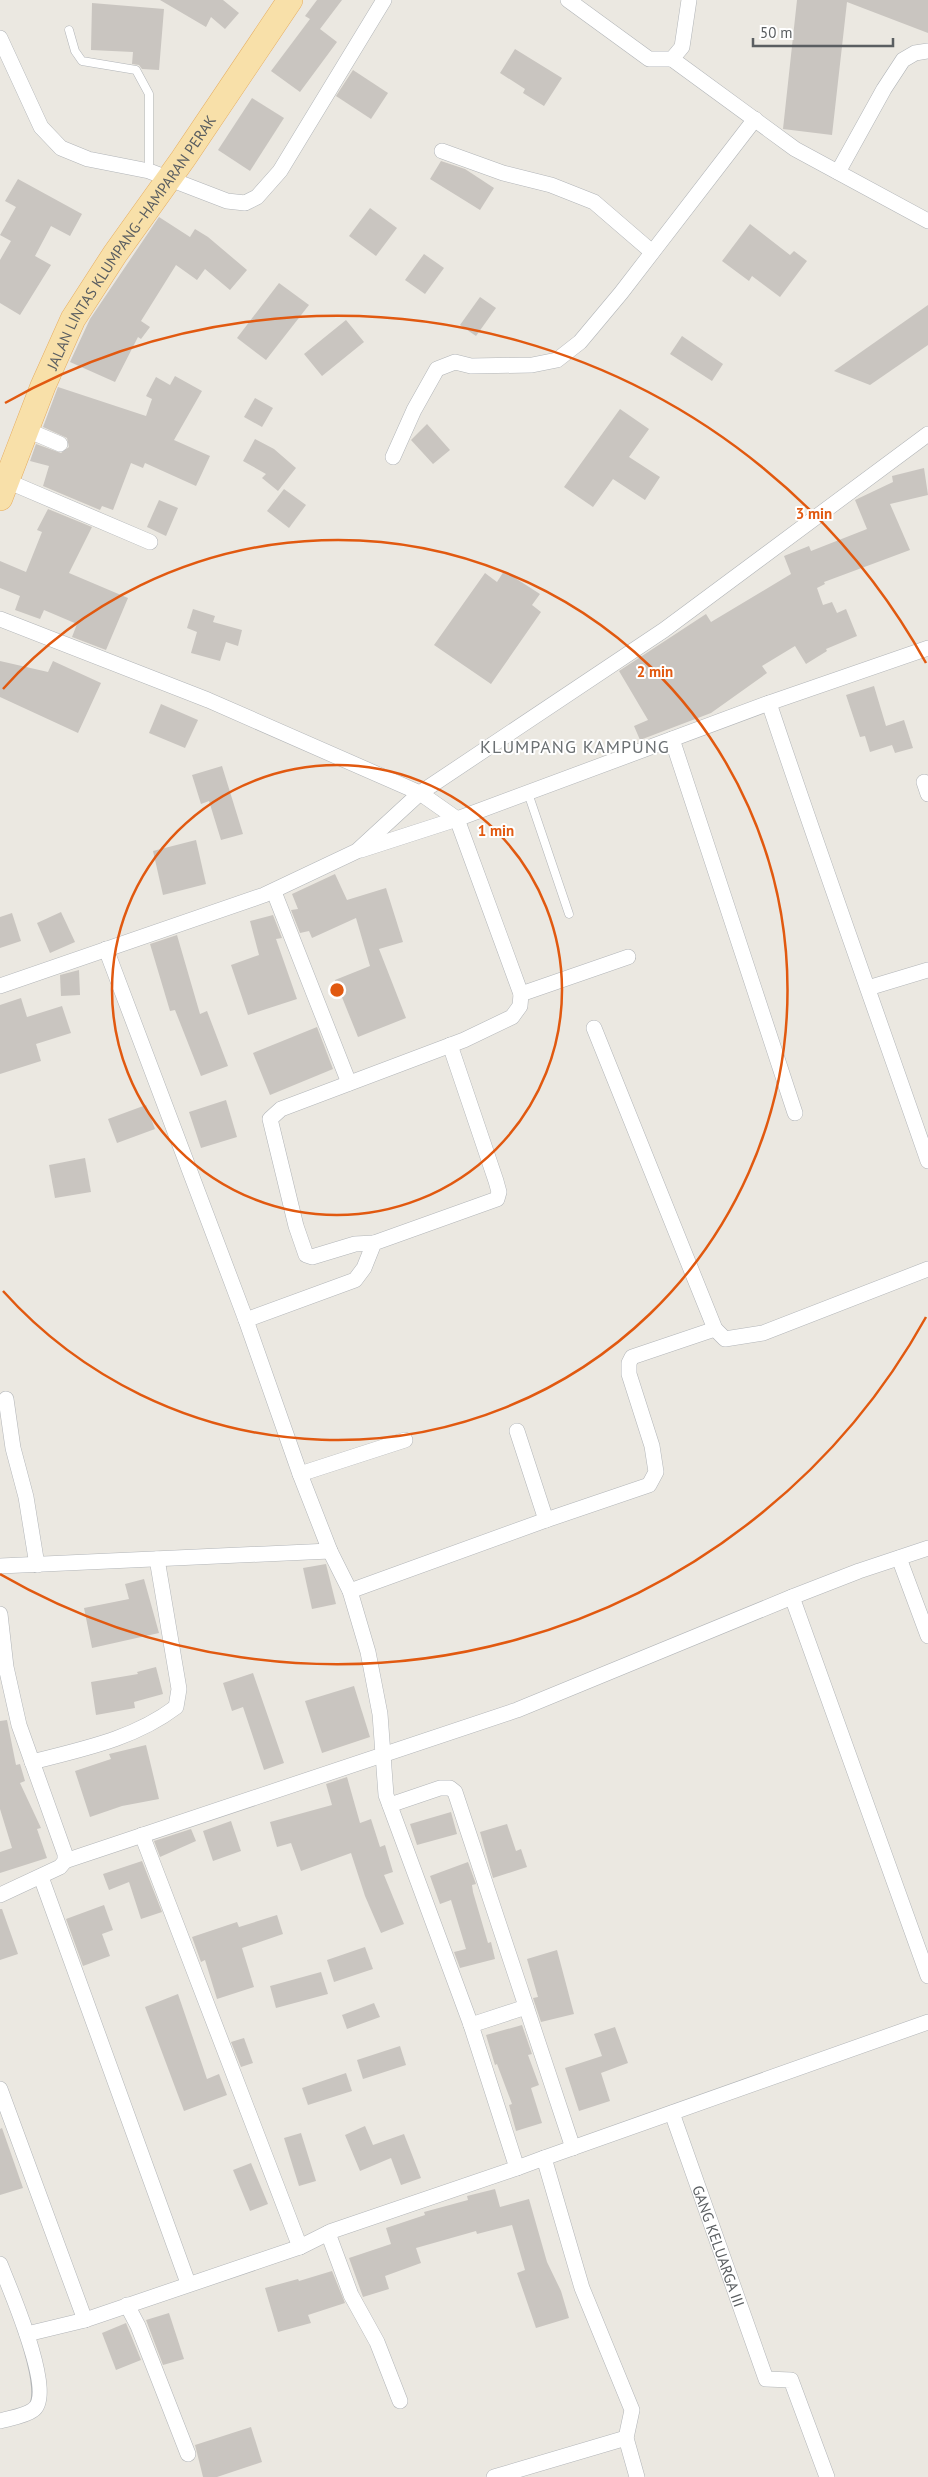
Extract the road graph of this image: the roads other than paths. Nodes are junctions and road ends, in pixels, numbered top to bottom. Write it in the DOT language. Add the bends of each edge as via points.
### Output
graph roads {
  1 [pos="290,0"];
  2 [pos="384,0"];
  3 [pos="568,0"];
  4 [pos="689,0"];
  5 [pos="69,30"];
  6 [pos="0,38"];
  7 [pos="928,51"];
  8 [pos="672,59"];
  9 [pos="754,119"];
  10 [pos="442,151"];
  11 [pos="838,172"];
  12 [pos="159,174"];
  13 [pos="928,221"];
  14 [pos="652,252"];
  15 [pos="27,430"];
  16 [pos="928,434"];
  17 [pos="60,444"];
  18 [pos="393,457"];
  19 [pos="4,490"];
  20 [pos="150,542"];
  21 [pos="0,619"];
  22 [pos="928,648"];
  23 [pos="769,703"];
  24 [pos="672,739"];
  25 [pos="420,793"];
  26 [pos="528,793"];
  27 [pos="457,819"];
  28 [pos="357,851"];
  29 [pos="274,892"];
  30 [pos="569,914"];
  31 [pos="106,949"];
  32 [pos="628,957"];
  33 [pos="928,970"];
  34 [pos="0,986"];
  35 [pos="868,988"];
  36 [pos="521,994"];
  37 [pos="594,1028"];
  38 [pos="450,1045"];
  39 [pos="348,1083"];
  40 [pos="795,1113"];
  41 [pos="928,1161"];
  42 [pos="374,1243"];
  43 [pos="928,1269"];
  44 [pos="246,1320"];
  45 [pos="715,1329"];
  46 [pos="6,1399"];
  47 [pos="517,1431"];
  48 [pos="405,1440"];
  49 [pos="300,1474"];
  50 [pos="546,1520"];
  51 [pos="928,1548"];
  52 [pos="330,1551"];
  53 [pos="899,1558"];
  54 [pos="157,1560"];
  55 [pos="37,1565"];
  56 [pos="0,1566"];
  57 [pos="350,1591"];
  58 [pos="792,1597"];
  59 [pos="0,1614"];
  60 [pos="928,1636"];
  61 [pos="384,1754"];
  62 [pos="32,1762"];
  63 [pos="390,1805"];
  64 [pos="142,1835"];
  65 [pos="65,1861"];
  66 [pos="41,1877"];
  67 [pos="0,1895"];
  68 [pos="928,1976"];
  69 [pos="526,2007"];
  70 [pos="928,2022"];
  71 [pos="471,2025"];
  72 [pos="0,2089"];
  73 [pos="672,2113"];
  74 [pos="573,2148"];
  75 [pos="544,2158"];
  76 [pos="516,2168"];
  77 [pos="328,2233"];
  78 [pos="300,2247"];
  79 [pos="0,2264"];
  80 [pos="188,2284"];
  81 [pos="127,2305"];
  82 [pos="85,2320"];
  83 [pos="28,2334"];
  84 [pos="400,2401"];
  85 [pos="0,2421"];
  86 [pos="626,2438"];
  87 [pos="188,2454"];
  88 [pos="494,2477"];
  89 [pos="637,2477"];
  90 [pos="828,2477"];
  1 -- 12 [label="main road, JALAN LINTAS KLUMPANG–HAMPARAN PERAK"];
  2 -- 12 [label="street" via="280,171 257,197 245,203 227,201"];
  3 -- 8 [label="street" via="649,59"];
  4 -- 8 [label="street" via="682,47"];
  5 -- 12 [label="lane" via="75,51 82,61 136,70 149,94"];
  6 -- 12 [label="street" via="41,127 61,148 88,159"];
  7 -- 11 [label="street" via="915,53 903,60"];
  8 -- 9 [label="street"];
  9 -- 11 [label="street" via="795,149"];
  9 -- 14 [label="street"];
  10 -- 14 [label="street" via="594,202"];
  11 -- 13 [label="street"];
  12 -- 15 [label="main road, JALAN LINTAS KLUMPANG–HAMPARAN PERAK" via="115,254 73,319"];
  14 -- 18 [label="street" via="580,342 557,360 532,365 471,366 455,362 437,369"];
  15 -- 17 [label="street"];
  15 -- 19 [label="main road, JALAN LINTAS KLUMPANG–HAMPARAN PERAK"];
  16 -- 25 [label="street" via="664,630"];
  19 -- 20 [label="street"];
  21 -- 25 [label="street" via="182,689"];
  22 -- 23 [label="street"];
  23 -- 24 [label="street"];
  23 -- 35 [label="street"];
  24 -- 26 [label="street"];
  24 -- 40 [label="street"];
  25 -- 27 [label="street"];
  25 -- 28 [label="street"];
  26 -- 27 [label="street"];
  26 -- 30 [label="lane"];
  27 -- 28 [label="street"];
  27 -- 36 [label="street"];
  28 -- 29 [label="street"];
  29 -- 31 [label="street"];
  29 -- 39 [label="street"];
  31 -- 34 [label="street"];
  31 -- 44 [label="street"];
  32 -- 36 [label="street"];
  33 -- 35 [label="street"];
  35 -- 41 [label="street"];
  36 -- 38 [label="street" via="520,1006 512,1016"];
  37 -- 45 [label="street"];
  38 -- 39 [label="street"];
  38 -- 42 [label="street" via="496,1181 497,1199"];
  39 -- 42 [label="street" via="281,1109 270,1122 306,1255 312,1257 355,1244"];
  42 -- 44 [label="street" via="364,1268 355,1280"];
  43 -- 45 [label="street" via="762,1333 725,1339"];
  44 -- 49 [label="street"];
  45 -- 50 [label="street" via="632,1357 629,1363 629,1374 652,1446 656,1472 649,1485"];
  46 -- 55 [label="street" via="12,1448 26,1497"];
  47 -- 50 [label="street"];
  48 -- 49 [label="street"];
  49 -- 52 [label="street"];
  50 -- 57 [label="street"];
  51 -- 53 [label="street"];
  52 -- 54 [label="street"];
  52 -- 57 [label="street"];
  53 -- 58 [label="street"];
  53 -- 60 [label="street"];
  54 -- 55 [label="street"];
  54 -- 62 [label="street" via="179,1689 176,1707 155,1723 108,1742"];
  55 -- 56 [label="street"];
  57 -- 61 [label="street" via="370,1661"];
  58 -- 61 [label="street" via="517,1710"];
  58 -- 68 [label="street"];
  59 -- 62 [label="street" via="19,1725"];
  61 -- 63 [label="street" via="386,1794"];
  61 -- 64 [label="street"];
  62 -- 65 [label="street"];
  63 -- 69 [label="street" via="440,1788 450,1788 455,1792"];
  63 -- 71 [label="street"];
  64 -- 65 [label="street"];
  64 -- 78 [label="street"];
  65 -- 66 [label="street"];
  66 -- 67 [label="street"];
  66 -- 80 [label="street"];
  69 -- 71 [label="street"];
  69 -- 74 [label="street"];
  70 -- 73 [label="street"];
  71 -- 76 [label="street"];
  72 -- 82 [label="street"];
  73 -- 74 [label="street"];
  73 -- 90 [label="street, GANG KELUARGA III" via="766,2379 791,2380"];
  74 -- 75 [label="street"];
  75 -- 76 [label="street"];
  75 -- 86 [label="street" via="582,2288 632,2410"];
  76 -- 77 [label="street"];
  77 -- 78 [label="street"];
  77 -- 84 [label="street" via="351,2295 377,2342"];
  78 -- 80 [label="street"];
  79 -- 83 [label="street"];
  80 -- 81 [label="street"];
  81 -- 82 [label="street"];
  81 -- 87 [label="street"];
  82 -- 83 [label="street"];
  83 -- 85 [label="street" via="40,2387 39,2402 33,2410"];
  86 -- 88 [label="street"];
  86 -- 89 [label="street"];
}
